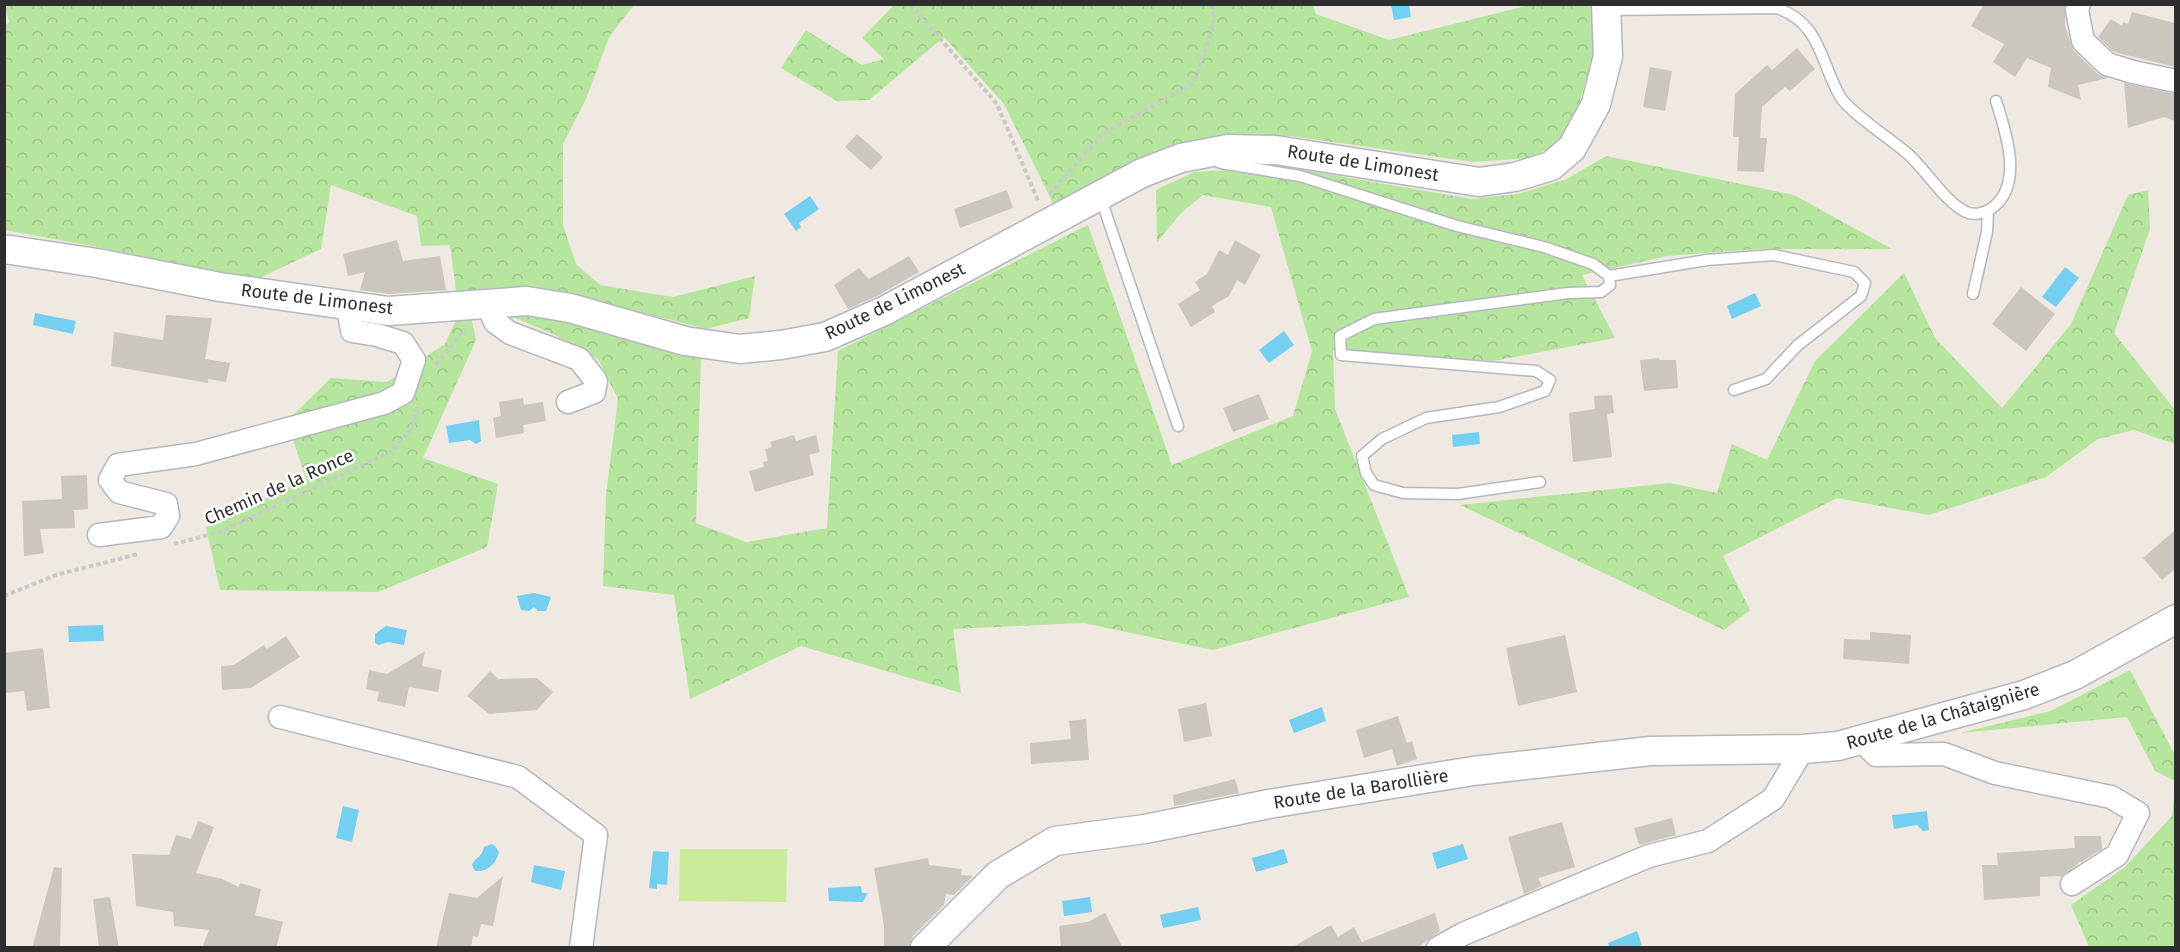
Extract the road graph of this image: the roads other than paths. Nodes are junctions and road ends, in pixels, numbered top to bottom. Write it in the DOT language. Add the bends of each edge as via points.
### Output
graph roads {
  1 [pos="2079,4"];
  2 [pos="1607,7"];
  3 [pos="2175,81"];
  4 [pos="1996,101"];
  5 [pos="1201,154"];
  6 [pos="1100,195"];
  7 [pos="1988,211"];
  8 [pos="4,249"];
  9 [pos="1609,276"];
  10 [pos="1973,294"];
  11 [pos="487,303"];
  12 [pos="348,306"];
  13 [pos="1734,390"];
  14 [pos="568,402"];
  15 [pos="1178,426"];
  16 [pos="1540,482"];
  17 [pos="99,535"];
  18 [pos="2175,619"];
  19 [pos="280,717"];
  20 [pos="1849,742"];
  21 [pos="1803,749"];
  22 [pos="2072,884"];
  23 [pos="581,948"];
  24 [pos="925,948"];
  25 [pos="1438,948"];
  1 -- 3 [label="street" via="2083,41 2107,64"];
  2 -- 5 [label="street, Route de Limonest" via="1608,56 1596,104 1572,148 1551,166 1479,182 1276,150 1228,149"];
  2 -- 7 [label="lane" via="1777,8 1789,12 1818,42 1842,99 1909,155 1959,209 1972,215"];
  4 -- 7 [label="lane" via="2011,171 1999,203"];
  5 -- 6 [label="street, Route de Limonest" via="1142,173"];
  5 -- 9 [label="lane" via="1221,164 1300,176 1457,226 1544,247 1593,264"];
  6 -- 11 [label="street, Route de Limonest" via="884,310 825,337 781,345 740,349 718,346 685,341 570,308 527,302"];
  6 -- 15 [label="lane"];
  7 -- 10 [label="lane"];
  8 -- 12 [label="street, Route de Limonest"];
  9 -- 13 [label="lane" via="1707,260 1773,255 1854,272 1865,283 1861,296 1798,345 1766,379"];
  9 -- 16 [label="lane" via="1610,285 1601,292 1374,319 1340,336 1341,355 1536,371 1550,380 1545,391 1499,407 1426,418 1382,439 1362,456 1374,485 1403,494 1458,495"];
  11 -- 12 [label="street, Route de Limonest" via="388,311"];
  11 -- 14 [label="street" via="495,322 510,333 579,359 597,381 594,392"];
  12 -- 17 [label="street" via="352,330 402,343 414,360 403,393 384,403 196,454 118,465 110,480 118,492 166,504 168,516 161,527"];
  18 -- 20 [label="street, Route de la Châtaignière" via="2074,675 2024,695"];
  19 -- 23 [label="street" via="518,777 596,835"];
  20 -- 21 [label="street, Route de la Barollière"];
  20 -- 22 [label="street" via="1876,755 1944,754 1995,773 2111,797 2138,813 2117,855"];
  21 -- 24 [label="street, Route de la Barollière" via="1650,750 1473,771 1269,804 1145,829 1055,841 998,874"];
  21 -- 25 [label="street" via="1773,800 1708,841 1649,856"];
}
